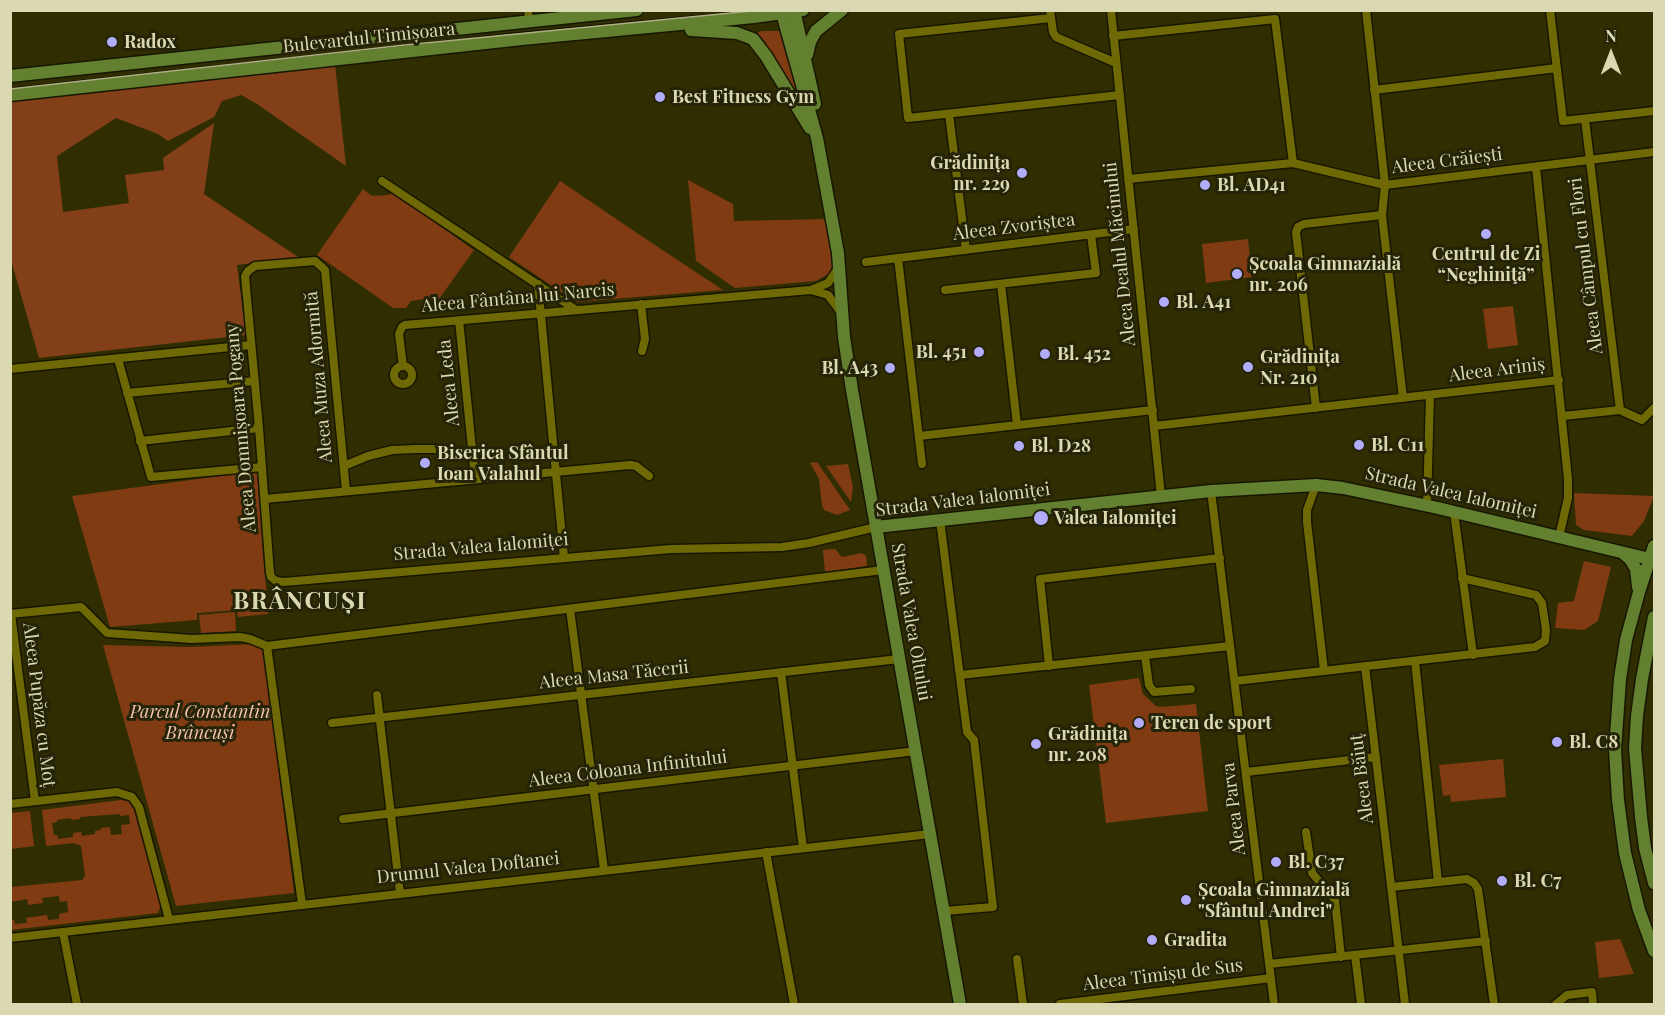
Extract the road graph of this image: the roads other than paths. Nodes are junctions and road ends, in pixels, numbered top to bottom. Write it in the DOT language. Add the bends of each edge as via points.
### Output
graph roads {
  1 [pos="636,10"];
  2 [pos="842,10"];
  3 [pos="1111,10"];
  4 [pos="1366,10"];
  5 [pos="1550,10"];
  6 [pos="791,12"];
  7 [pos="1051,14"];
  8 [pos="529,15"];
  9 [pos="711,16"];
  10 [pos="648,28"];
  11 [pos="1113,36"];
  12 [pos="806,59"];
  13 [pos="140,63"];
  14 [pos="1116,63"];
  15 [pos="1557,68"];
  16 [pos="10,76"];
  17 [pos="142,81"];
  18 [pos="1374,90"];
  19 [pos="10,95"];
  20 [pos="1120,95"];
  21 [pos="1654,111"];
  22 [pos="949,114"];
  23 [pos="1585,119"];
  24 [pos="817,138"];
  25 [pos="1654,152"];
  26 [pos="1590,160"];
  27 [pos="1293,163"];
  28 [pos="1536,167"];
  29 [pos="1128,179"];
  30 [pos="382,181"];
  31 [pos="1385,185"];
  32 [pos="1382,215"];
  33 [pos="1134,229"];
  34 [pos="1091,234"];
  35 [pos="966,250"];
  36 [pos="898,258"];
  37 [pos="866,262"];
  38 [pos="840,266"];
  39 [pos="248,271"];
  40 [pos="538,284"];
  41 [pos="1001,284"];
  42 [pos="811,290"];
  43 [pos="945,290"];
  44 [pos="641,304"];
  45 [pos="576,310"];
  46 [pos="842,312"];
  47 [pos="541,313"];
  48 [pos="459,320"];
  49 [pos="251,345"];
  50 [pos="642,351"];
  51 [pos="118,358"];
  52 [pos="403,366"];
  53 [pos="10,369"];
  54 [pos="1559,380"];
  55 [pos="255,381"];
  56 [pos="127,393"];
  57 [pos="1430,395"];
  58 [pos="1402,398"];
  59 [pos="1316,408"];
  60 [pos="1654,408"];
  61 [pos="1153,410"];
  62 [pos="1620,410"];
  63 [pos="1563,416"];
  64 [pos="1017,425"];
  65 [pos="1154,426"];
  66 [pos="259,428"];
  67 [pos="919,436"];
  68 [pos="140,441"];
  69 [pos="473,458"];
  70 [pos="922,464"];
  71 [pos="344,466"];
  72 [pos="262,467"];
  73 [pos="555,471"];
  74 [pos="649,476"];
  75 [pos="475,478"];
  76 [pos="1316,485"];
  77 [pos="1211,490"];
  78 [pos="346,491"];
  79 [pos="1161,496"];
  80 [pos="265,499"];
  81 [pos="1427,506"];
  82 [pos="1454,512"];
  83 [pos="940,520"];
  84 [pos="876,527"];
  85 [pos="1559,537"];
  86 [pos="1654,546"];
  87 [pos="1620,552"];
  88 [pos="564,558"];
  89 [pos="1220,558"];
  90 [pos="1652,559"];
  91 [pos="884,570"];
  92 [pos="1462,578"];
  93 [pos="276,581"];
  94 [pos="1639,592"];
  95 [pos="570,609"];
  96 [pos="11,614"];
  97 [pos="1654,617"];
  98 [pos="267,646"];
  99 [pos="1230,646"];
  100 [pos="1473,655"];
  101 [pos="1145,656"];
  102 [pos="899,659"];
  103 [pos="1415,661"];
  104 [pos="1049,666"];
  105 [pos="1365,666"];
  106 [pos="1324,671"];
  107 [pos="781,672"];
  108 [pos="960,675"];
  109 [pos="1235,681"];
  110 [pos="1191,689"];
  111 [pos="377,695"];
  112 [pos="582,696"];
  113 [pos="380,718"];
  114 [pos="332,723"];
  115 [pos="916,751"];
  116 [pos="1376,757"];
  117 [pos="793,765"];
  118 [pos="1246,772"];
  119 [pos="593,789"];
  120 [pos="35,801"];
  121 [pos="10,804"];
  122 [pos="390,814"];
  123 [pos="344,819"];
  124 [pos="1306,832"];
  125 [pos="930,834"];
  126 [pos="803,848"];
  127 [pos="766,852"];
  128 [pos="603,870"];
  129 [pos="1438,882"];
  130 [pos="1654,883"];
  131 [pos="1391,887"];
  132 [pos="400,893"];
  133 [pos="302,904"];
  134 [pos="944,911"];
  135 [pos="169,919"];
  136 [pos="63,932"];
  137 [pos="10,938"];
  138 [pos="1486,941"];
  139 [pos="1399,951"];
  140 [pos="1654,951"];
  141 [pos="1355,955"];
  142 [pos="1341,957"];
  143 [pos="1017,959"];
  144 [pos="1269,964"];
  145 [pos="1271,978"];
  146 [pos="77,1005"];
  147 [pos="794,1005"];
  148 [pos="960,1005"];
  149 [pos="1023,1005"];
  150 [pos="1060,1005"];
  151 [pos="1274,1005"];
  152 [pos="1361,1005"];
  153 [pos="1405,1005"];
  154 [pos="1494,1005"];
  155 [pos="1556,1005"];
  156 [pos="1593,1005"];
  1 -- 8 [label="main road, Bulevardul Timișoara"];
  2 -- 12 [label="main road" via="816,31"];
  3 -- 11 [label="street, Aleea Dealul Măcinului"];
  4 -- 18 [label="street"];
  5 -- 15 [label="street"];
  6 -- 9 [label="main road, Bulevardul Timișoara"];
  6 -- 12 [label="main road, Strada Valea Oltului"];
  6 -- 24 [label="main road, Strada Valea Oltului"];
  7 -- 14 [label="street" via="1056,37"];
  7 -- 22 [label="street" via="899,34 908,118"];
  8 -- 13 [label="main road, Bulevardul Timișoara"];
  9 -- 10 [label="main road, Bulevardul Timișoara"];
  10 -- 17 [label="main road, Bulevardul Timișoara"];
  10 -- 24 [label="main road" via="732,32 753,39"];
  11 -- 14 [label="street, Aleea Dealul Măcinului"];
  11 -- 27 [label="street" via="1275,20"];
  12 -- 24 [label="main road, Strada Valea Oltului"];
  13 -- 16 [label="main road, Bulevardul Timișoara"];
  13 -- 17 [label="main road"];
  14 -- 20 [label="street, Aleea Dealul Măcinului"];
  15 -- 18 [label="street"];
  15 -- 23 [label="street" via="1563,121"];
  17 -- 19 [label="main road, Bulevardul Timișoara"];
  18 -- 31 [label="street"];
  20 -- 22 [label="street"];
  20 -- 29 [label="street, Aleea Dealul Măcinului"];
  21 -- 23 [label="street"];
  22 -- 35 [label="street"];
  23 -- 26 [label="street, Aleea Câmpul cu Flori"];
  24 -- 38 [label="main road, Strada Valea Oltului"];
  25 -- 26 [label="street, Aleea Crăiești"];
  26 -- 28 [label="street, Aleea Crăiești"];
  26 -- 62 [label="street, Aleea Câmpul cu Flori"];
  27 -- 29 [label="street, Aleea Crăiești"];
  27 -- 31 [label="street, Aleea Crăiești"];
  28 -- 31 [label="street, Aleea Crăiești"];
  28 -- 54 [label="street"];
  29 -- 33 [label="street, Aleea Dealul Măcinului"];
  30 -- 40 [label="street"];
  31 -- 32 [label="street"];
  32 -- 58 [label="street"];
  32 -- 59 [label="street" via="1304,224 1296,232"];
  33 -- 34 [label="street, Aleea Zvoriștea"];
  33 -- 61 [label="street, Aleea Dealul Măcinului"];
  34 -- 35 [label="street, Aleea Zvoriștea"];
  34 -- 41 [label="street, Aleea Dealul Măcinului" via="1096,273"];
  35 -- 36 [label="street, Aleea Zvoriștea"];
  36 -- 37 [label="street, Aleea Zvoriștea"];
  36 -- 67 [label="street"];
  38 -- 42 [label="street" via="828,283"];
  38 -- 46 [label="main road, Strada Valea Oltului"];
  39 -- 49 [label="street, Aleea Domnișoara Pogany" via="244,276"];
  39 -- 71 [label="street, Aleea Muza Adormită" via="255,266 315,261 325,270"];
  40 -- 45 [label="street"];
  40 -- 47 [label="street"];
  41 -- 43 [label="street, Aleea Dealul Măcinului"];
  41 -- 64 [label="street"];
  42 -- 44 [label="street, Aleea Fântâna lui Narcis"];
  42 -- 46 [label="street" via="828,295"];
  44 -- 45 [label="street, Aleea Fântâna lui Narcis"];
  44 -- 50 [label="street, Aleea Fântâna lui Narcis" via="645,339"];
  45 -- 47 [label="street, Aleea Fântâna lui Narcis"];
  46 -- 84 [label="main road, Strada Valea Oltului"];
  47 -- 48 [label="street, Aleea Fântâna lui Narcis"];
  47 -- 73 [label="street"];
  48 -- 52 [label="street, Aleea Fântâna lui Narcis" via="402,327 399,333"];
  48 -- 69 [label="street, Aleea Leda"];
  49 -- 51 [label="street"];
  49 -- 55 [label="street, Aleea Domnișoara Pogany"];
  51 -- 53 [label="street"];
  51 -- 56 [label="street"];
  54 -- 57 [label="street, Aleea Ariniș"];
  54 -- 63 [label="street, Aleea Ariniș"];
  55 -- 56 [label="street"];
  55 -- 66 [label="street, Aleea Domnișoara Pogany"];
  56 -- 68 [label="street"];
  57 -- 58 [label="street, Aleea Ariniș"];
  57 -- 81 [label="street"];
  58 -- 59 [label="street, Aleea Ariniș"];
  59 -- 65 [label="street, Aleea Ariniș"];
  60 -- 62 [label="street" via="1642,420"];
  61 -- 64 [label="street"];
  61 -- 65 [label="street, Aleea Dealul Măcinului"];
  62 -- 63 [label="street"];
  63 -- 85 [label="street, Aleea Ariniș" via="1569,489"];
  64 -- 67 [label="street"];
  65 -- 79 [label="street, Aleea Dealul Măcinului"];
  66 -- 68 [label="street"];
  66 -- 72 [label="street, Aleea Domnișoara Pogany"];
  67 -- 70 [label="street"];
  68 -- 72 [label="street" via="151,477"];
  69 -- 71 [label="street" via="442,449 416,448 392,450"];
  69 -- 75 [label="street, Aleea Leda"];
  71 -- 78 [label="street, Aleea Muza Adormită"];
  72 -- 80 [label="street, Aleea Domnișoara Pogany"];
  73 -- 74 [label="street" via="630,465"];
  73 -- 75 [label="street"];
  73 -- 88 [label="street"];
  75 -- 78 [label="street"];
  76 -- 77 [label="main road, Strada Valea Ialomiței"];
  76 -- 81 [label="main road, Strada Valea Ialomiței"];
  76 -- 106 [label="street" via="1307,522"];
  77 -- 79 [label="main road, Strada Valea Ialomiței"];
  77 -- 89 [label="street, Aleea Parva"];
  78 -- 80 [label="street"];
  79 -- 83 [label="main road, Strada Valea Ialomiței"];
  80 -- 93 [label="street, Aleea Domnișoara Pogany" via="270,573"];
  81 -- 82 [label="main road, Strada Valea Ialomiței"];
  82 -- 85 [label="main road, Strada Valea Ialomiței"];
  82 -- 92 [label="street"];
  83 -- 84 [label="main road, Strada Valea Ialomiței"];
  83 -- 108 [label="street"];
  84 -- 88 [label="street, Strada Valea Ialomiței" via="782,547 683,548"];
  84 -- 91 [label="main road, Strada Valea Oltului"];
  85 -- 87 [label="main road, Strada Valea Ialomiței"];
  86 -- 90 [label="main road"];
  87 -- 90 [label="main road, Strada Valea Ialomiței"];
  87 -- 94 [label="main road" via="1636,569"];
  88 -- 93 [label="street, Strada Valea Ialomiței"];
  89 -- 99 [label="street, Aleea Parva"];
  89 -- 104 [label="street" via="1040,579"];
  90 -- 94 [label="main road"];
  91 -- 95 [label="street"];
  91 -- 102 [label="main road, Strada Valea Oltului"];
  92 -- 100 [label="street"];
  92 -- 100 [label="street" via="1536,595 1542,603 1546,630 1545,641 1539,646"];
  94 -- 140 [label="main road" via="1620,679 1616,768 1625,853"];
  95 -- 98 [label="street"];
  95 -- 112 [label="street"];
  96 -- 98 [label="street" via="78,606 105,632 192,639 240,637"];
  96 -- 120 [label="street, Aleea Pupăza cu Moț"];
  97 -- 130 [label="main road" via="1635,748 1641,817"];
  98 -- 133 [label="street"];
  99 -- 101 [label="street"];
  99 -- 109 [label="street, Aleea Parva"];
  100 -- 103 [label="street"];
  101 -- 104 [label="street"];
  101 -- 110 [label="street" via="1149,685 1154,692"];
  102 -- 107 [label="street, Aleea Masa Tăcerii"];
  102 -- 115 [label="main road, Strada Valea Oltului"];
  103 -- 105 [label="street"];
  103 -- 129 [label="street"];
  104 -- 108 [label="street"];
  105 -- 106 [label="street"];
  105 -- 116 [label="street, Aleea Băiuț"];
  106 -- 109 [label="street"];
  107 -- 112 [label="street, Aleea Masa Tăcerii"];
  107 -- 117 [label="street"];
  108 -- 134 [label="street" via="967,732 974,740 993,906"];
  109 -- 118 [label="street, Aleea Parva"];
  111 -- 113 [label="street"];
  112 -- 113 [label="street, Aleea Masa Tăcerii"];
  112 -- 119 [label="street"];
  113 -- 114 [label="street, Aleea Masa Tăcerii"];
  113 -- 122 [label="street"];
  115 -- 117 [label="street, Aleea Coloana Infinitului"];
  115 -- 125 [label="main road, Strada Valea Oltului"];
  116 -- 118 [label="street"];
  116 -- 131 [label="street, Aleea Băiuț"];
  117 -- 119 [label="street, Aleea Coloana Infinitului"];
  117 -- 126 [label="street"];
  118 -- 144 [label="street, Aleea Parva"];
  119 -- 122 [label="street, Aleea Coloana Infinitului"];
  119 -- 128 [label="street"];
  120 -- 121 [label="street"];
  120 -- 135 [label="street" via="117,792 132,797 139,807"];
  122 -- 123 [label="street, Aleea Coloana Infinitului"];
  122 -- 132 [label="street"];
  124 -- 142 [label="street" via="1312,873 1335,900"];
  125 -- 126 [label="street, Drumul Valea Doftanei"];
  125 -- 134 [label="main road, Strada Valea Oltului"];
  126 -- 127 [label="street, Drumul Valea Doftanei"];
  127 -- 128 [label="street, Drumul Valea Doftanei"];
  127 -- 147 [label="street"];
  128 -- 132 [label="street, Drumul Valea Doftanei"];
  129 -- 131 [label="street"];
  129 -- 138 [label="street" via="1467,879 1474,883"];
  131 -- 139 [label="street, Aleea Băiuț"];
  132 -- 133 [label="street, Drumul Valea Doftanei"];
  133 -- 135 [label="street, Drumul Valea Doftanei"];
  134 -- 148 [label="main road, Strada Valea Oltului"];
  135 -- 136 [label="street, Drumul Valea Doftanei"];
  136 -- 137 [label="street, Drumul Valea Doftanei"];
  136 -- 146 [label="street"];
  138 -- 139 [label="street"];
  138 -- 154 [label="street"];
  139 -- 141 [label="street"];
  139 -- 153 [label="street, Aleea Băiuț"];
  141 -- 142 [label="street"];
  141 -- 152 [label="street"];
  142 -- 144 [label="street"];
  143 -- 149 [label="street"];
  144 -- 145 [label="street, Aleea Parva"];
  145 -- 150 [label="street, Aleea Timișu de Sus"];
  145 -- 151 [label="street, Aleea Parva"];
  155 -- 156 [label="street" via="1567,994 1592,992"];
}
